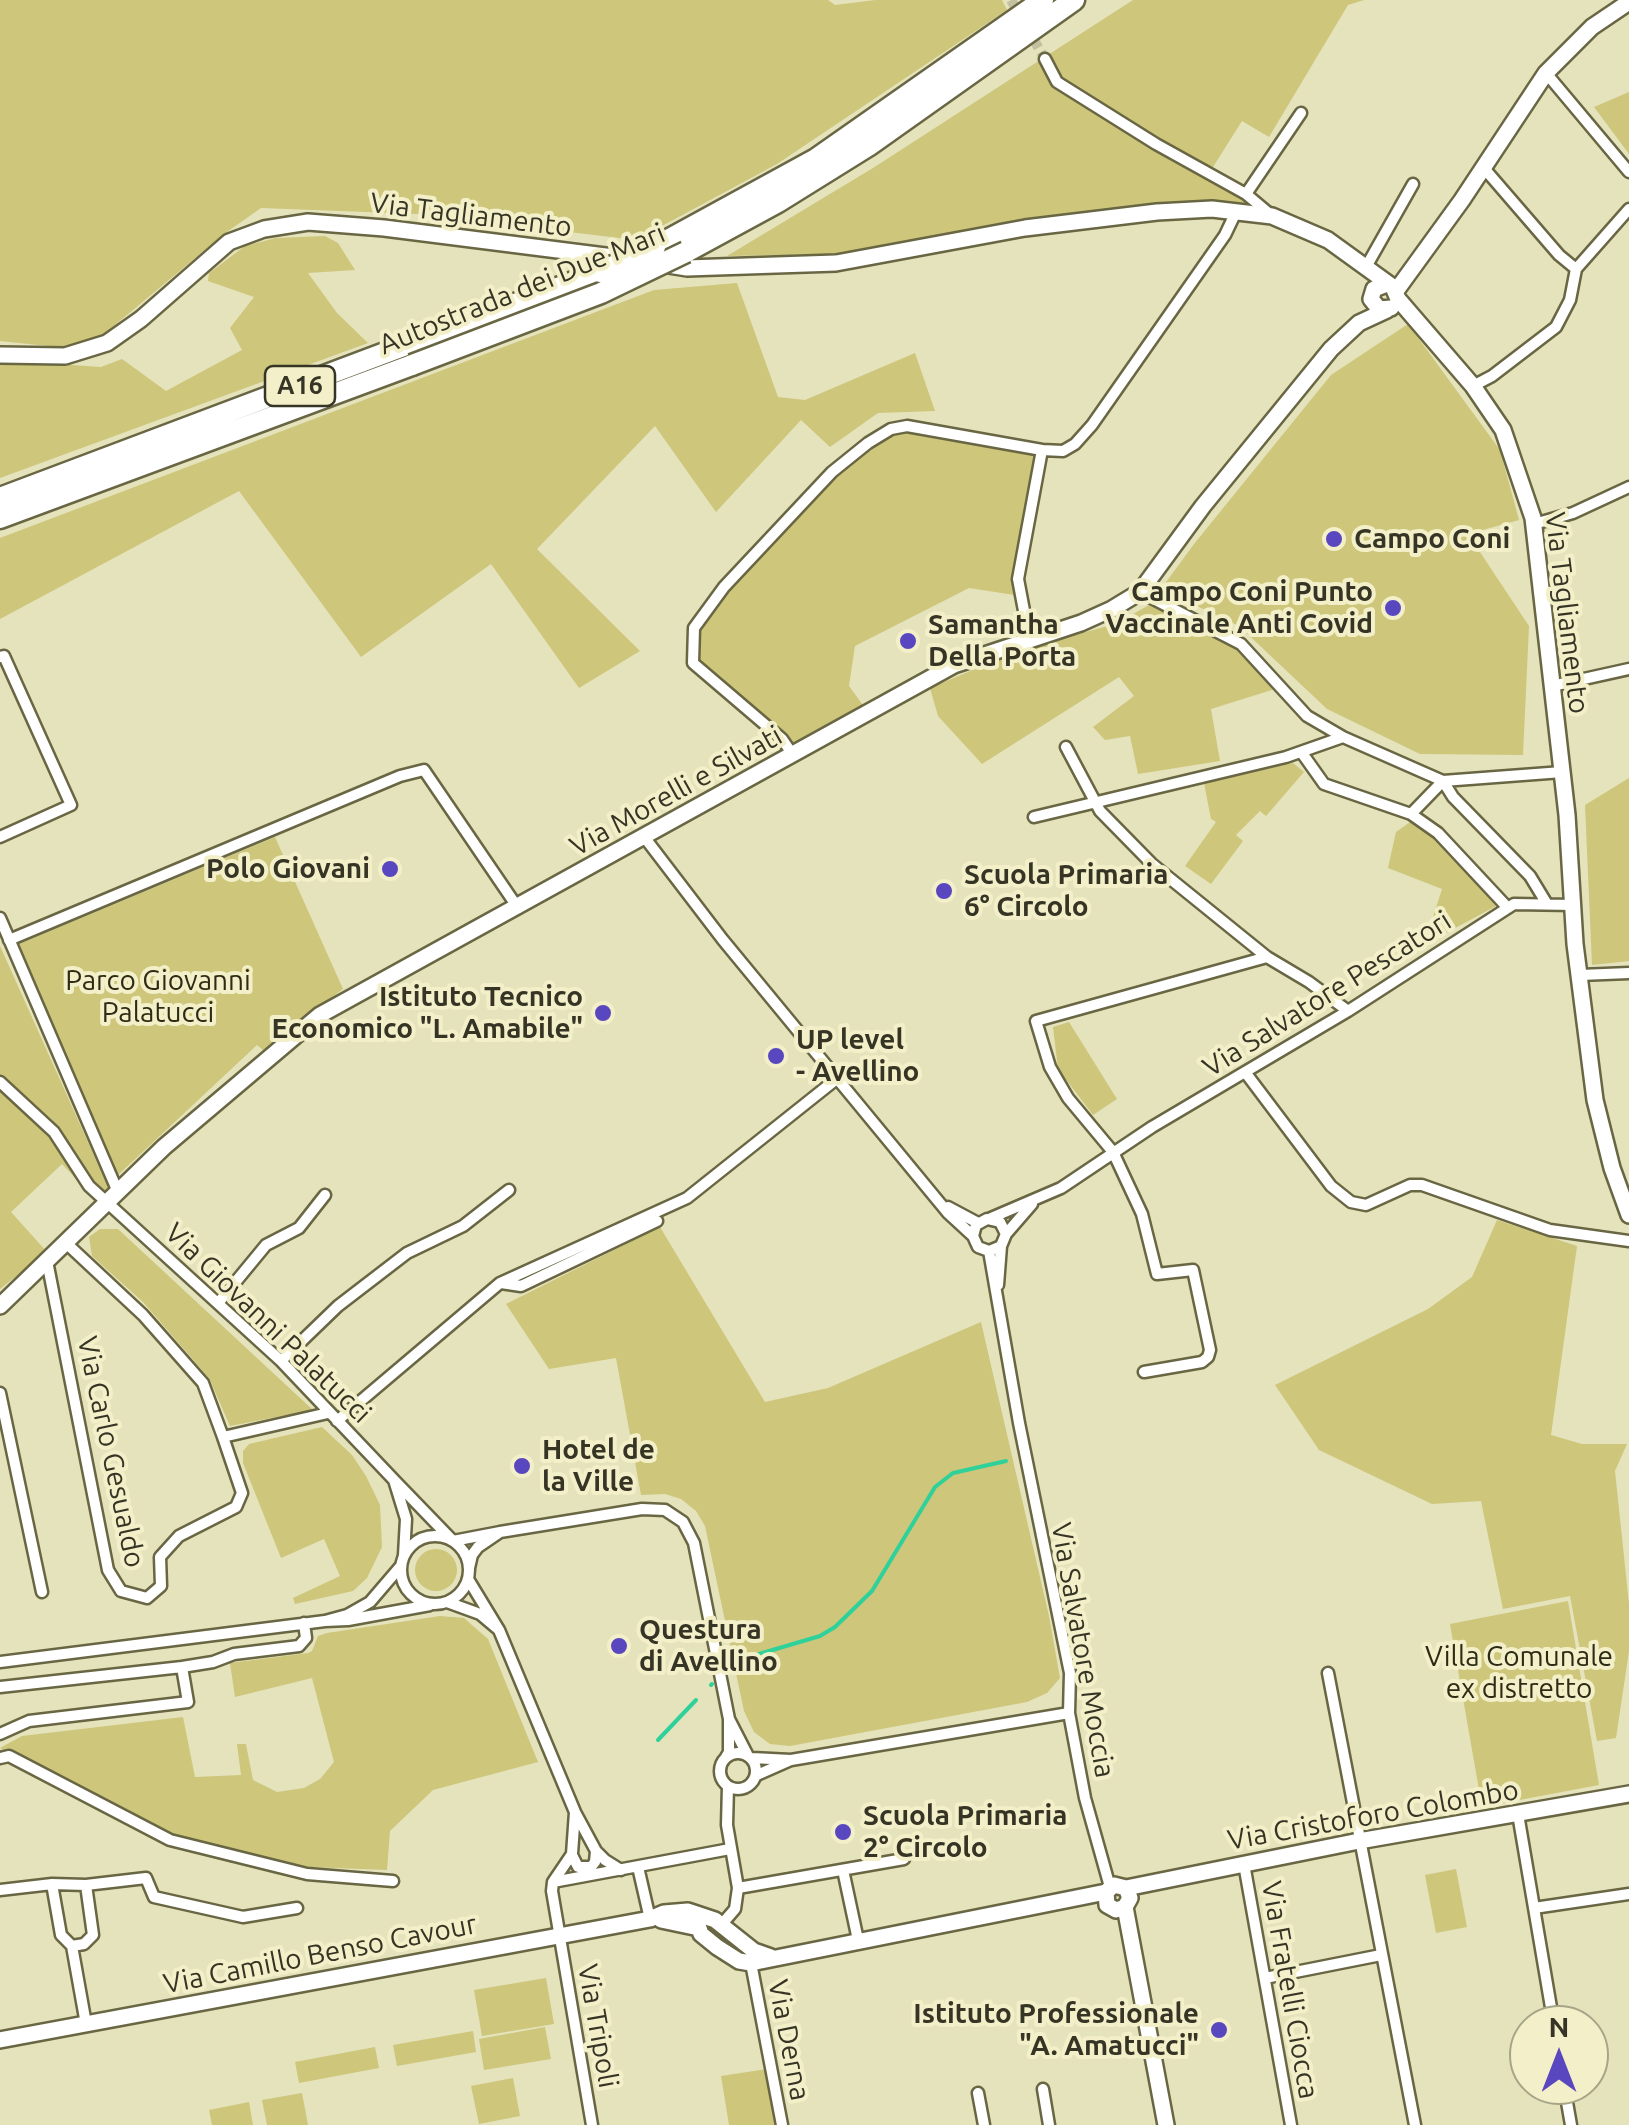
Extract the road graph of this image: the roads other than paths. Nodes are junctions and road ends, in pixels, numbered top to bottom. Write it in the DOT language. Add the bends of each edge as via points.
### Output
graph roads {
  1 [pos="1043,0"];
  2 [pos="1074,0"];
  3 [pos="1629,2"];
  4 [pos="1045,59"];
  5 [pos="1546,73"];
  6 [pos="1301,113"];
  7 [pos="1483,168"];
  8 [pos="1629,172"];
  9 [pos="1413,184"];
  10 [pos="1246,194"];
  11 [pos="1629,209"];
  12 [pos="1236,212"];
  13 [pos="1272,216"];
  14 [pos="1366,267"];
  15 [pos="1576,269"];
  16 [pos="1387,297"];
  17 [pos="0,354"];
  18 [pos="1473,386"];
  19 [pos="1042,450"];
  20 [pos="1629,486"];
  21 [pos="0,498"];
  22 [pos="0,518"];
  23 [pos="1534,524"];
  24 [pos="1140,592"];
  25 [pos="1029,638"];
  26 [pos="0,657"];
  27 [pos="1629,670"];
  28 [pos="1552,686"];
  29 [pos="1344,737"];
  30 [pos="1066,747"];
  31 [pos="1302,753"];
  32 [pos="792,755"];
  33 [pos="1562,772"];
  34 [pos="1443,781"];
  35 [pos="1094,801"];
  36 [pos="1411,814"];
  37 [pos="1034,816"];
  38 [pos="0,836"];
  39 [pos="645,838"];
  40 [pos="1547,904"];
  41 [pos="1573,904"];
  42 [pos="518,908"];
  43 [pos="1508,908"];
  44 [pos="0,918"];
  45 [pos="9,940"];
  46 [pos="1266,957"];
  47 [pos="1629,973"];
  48 [pos="1580,976"];
  49 [pos="1348,1011"];
  50 [pos="1245,1072"];
  51 [pos="839,1077"];
  52 [pos="0,1082"];
  53 [pos="1113,1152"];
  54 [pos="1629,1164"];
  55 [pos="1612,1168"];
  56 [pos="508,1190"];
  57 [pos="325,1195"];
  58 [pos="113,1197"];
  59 [pos="941,1202"];
  60 [pos="1033,1203"];
  61 [pos="1629,1215"];
  62 [pos="992,1218"];
  63 [pos="657,1221"];
  64 [pos="978,1223"];
  65 [pos="1006,1234"];
  66 [pos="973,1236"];
  67 [pos="1629,1241"];
  68 [pos="66,1243"];
  69 [pos="1001,1246"];
  70 [pos="988,1251"];
  71 [pos="47,1261"];
  72 [pos="500,1283"];
  73 [pos="997,1300"];
  74 [pos="219,1302"];
  75 [pos="0,1306"];
  76 [pos="281,1362"];
  77 [pos="1144,1372"];
  78 [pos="0,1393"];
  79 [pos="332,1417"];
  80 [pos="223,1437"];
  81 [pos="394,1480"];
  82 [pos="500,1532"];
  83 [pos="453,1541"];
  84 [pos="403,1560"];
  85 [pos="469,1574"];
  86 [pos="42,1592"];
  87 [pos="441,1603"];
  88 [pos="324,1620"];
  89 [pos="304,1623"];
  90 [pos="500,1630"];
  91 [pos="0,1662"];
  92 [pos="182,1667"];
  93 [pos="1328,1672"];
  94 [pos="0,1687"];
  95 [pos="1069,1714"];
  96 [pos="728,1719"];
  97 [pos="0,1734"];
  98 [pos="750,1756"];
  99 [pos="0,1758"];
  100 [pos="724,1759"];
  101 [pos="790,1760"];
  102 [pos="757,1775"];
  103 [pos="728,1786"];
  104 [pos="1629,1794"];
  105 [pos="575,1812"];
  106 [pos="1518,1814"];
  107 [pos="1359,1841"];
  108 [pos="730,1849"];
  109 [pos="596,1851"];
  110 [pos="572,1854"];
  111 [pos="904,1859"];
  112 [pos="1244,1864"];
  113 [pos="638,1868"];
  114 [pos="622,1870"];
  115 [pos="843,1870"];
  116 [pos="394,1881"];
  117 [pos="553,1882"];
  118 [pos="52,1884"];
  119 [pos="86,1885"];
  120 [pos="738,1888"];
  121 [pos="1114,1889"];
  122 [pos="0,1890"];
  123 [pos="1629,1894"];
  124 [pos="296,1908"];
  125 [pos="1125,1908"];
  126 [pos="1534,1908"];
  127 [pos="650,1919"];
  128 [pos="716,1926"];
  129 [pos="559,1934"];
  130 [pos="858,1940"];
  131 [pos="72,1946"];
  132 [pos="722,1949"];
  133 [pos="1382,1955"];
  134 [pos="771,1957"];
  135 [pos="750,1963"];
  136 [pos="1265,1978"];
  137 [pos="1551,2005"];
  138 [pos="86,2024"];
  139 [pos="0,2040"];
  140 [pos="1043,2089"];
  141 [pos="978,2093"];
  142 [pos="592,2125"];
  143 [pos="782,2125"];
  144 [pos="984,2125"];
  145 [pos="1048,2125"];
  146 [pos="1166,2125"];
  147 [pos="1291,2125"];
  148 [pos="1415,2125"];
  1 -- 21 [label="highway, Autostrada dei Due Mari / A16, bridge" via="816,159 655,247"];
  2 -- 22 [label="highway, Autostrada dei Due Mari / A16, bridge" via="778,202 601,293"];
  3 -- 5 [label="main road" via="1592,27"];
  4 -- 10 [label="street, Via Tagliamento" via="1057,82"];
  5 -- 7 [label="main road"];
  5 -- 8 [label="street"];
  6 -- 10 [label="street"];
  7 -- 15 [label="street"];
  7 -- 16 [label="main road"];
  9 -- 14 [label="street"];
  10 -- 13 [label="street, Via Tagliamento"];
  11 -- 15 [label="street"];
  12 -- 13 [label="main road, Via Tagliamento"];
  12 -- 17 [label="main road, Via Tagliamento" via="1157,212 1025,228 836,263 687,268 308,222 229,242 107,342 65,356"];
  12 -- 19 [label="street" via="1092,426 1063,451"];
  13 -- 14 [label="main road, Via Tagliamento" via="1328,240"];
  14 -- 16 [label="main road, Via Tagliamento"];
  15 -- 18 [label="street" via="1556,327"];
  16 -- 18 [label="main road, Via Tagliamento" via="1414,315"];
  16 -- 24 [label="main road, Via Morelli e Silvati" via="1330,348"];
  18 -- 23 [label="main road, Via Tagliamento" via="1506,435"];
  19 -- 25 [label="street" via="1018,579"];
  19 -- 32 [label="street" via="907,426 892,430 832,472 724,588 694,628 693,663"];
  20 -- 23 [label="street"];
  23 -- 28 [label="main road, Via Tagliamento"];
  24 -- 25 [label="main road, Via Morelli e Silvati" via="1081,623"];
  24 -- 29 [label="street" via="1241,644 1307,716"];
  25 -- 32 [label="main road, Via Morelli e Silvati" via="954,665"];
  26 -- 38 [label="street" via="71,806"];
  27 -- 28 [label="street"];
  28 -- 33 [label="main road, Via Tagliamento"];
  29 -- 31 [label="street"];
  29 -- 34 [label="street"];
  30 -- 35 [label="street"];
  31 -- 35 [label="street"];
  31 -- 36 [label="street" via="1324,784"];
  32 -- 39 [label="main road, Via Morelli e Silvati"];
  33 -- 34 [label="street"];
  33 -- 41 [label="main road, Via Tagliamento"];
  34 -- 36 [label="street"];
  34 -- 40 [label="street" via="1530,876"];
  35 -- 37 [label="street"];
  35 -- 46 [label="street" via="1152,864"];
  36 -- 43 [label="street" via="1438,833"];
  39 -- 42 [label="main road, Via Morelli e Silvati"];
  39 -- 51 [label="street"];
  40 -- 41 [label="street, Via Salvatore Pescatori"];
  40 -- 43 [label="street, Via Salvatore Pescatori"];
  41 -- 48 [label="main road, Via Tagliamento"];
  42 -- 45 [label="street" via="424,770"];
  42 -- 58 [label="main road, Via Morelli e Silvati" via="320,1016"];
  43 -- 49 [label="street, Via Salvatore Pescatori"];
  44 -- 45 [label="street"];
  45 -- 58 [label="street"];
  46 -- 49 [label="street"];
  46 -- 53 [label="street" via="1036,1021 1068,1098"];
  47 -- 48 [label="street"];
  48 -- 55 [label="main road, Via Tagliamento" via="1595,1100"];
  49 -- 50 [label="street, Via Salvatore Pescatori"];
  50 -- 53 [label="street, Via Salvatore Pescatori"];
  50 -- 67 [label="street" via="1331,1186 1351,1202 1366,1205 1422,1185 1550,1230"];
  51 -- 59 [label="street"];
  51 -- 72 [label="street" via="687,1198"];
  52 -- 58 [label="street, Via Giovanni Palatucci" via="54,1132 89,1186"];
  53 -- 60 [label="street, Via Salvatore Pescatori"];
  53 -- 77 [label="street" via="1142,1214 1156,1274 1193,1270 1210,1350 1202,1362"];
  54 -- 55 [label="street"];
  55 -- 61 [label="main road, Via Tagliamento"];
  56 -- 76 [label="street" via="463,1226 407,1253 338,1306"];
  57 -- 74 [label="street" via="298,1228 266,1245"];
  58 -- 68 [label="main road, Via Morelli e Silvati"];
  58 -- 74 [label="street, Via Giovanni Palatucci"];
  59 -- 64 [label="street"];
  59 -- 66 [label="street"];
  60 -- 62 [label="street, Via Salvatore Pescatori"];
  60 -- 65 [label="street, Via Salvatore Pescatori"];
  62 -- 64 [label="street"];
  62 -- 65 [label="street"];
  63 -- 72 [label="street" via="521,1286"];
  64 -- 66 [label="street"];
  65 -- 69 [label="street"];
  66 -- 70 [label="street"];
  68 -- 71 [label="main road, Via Morelli e Silvati"];
  68 -- 80 [label="street, Via Carlo Gesualdo" via="143,1314 202,1383"];
  69 -- 70 [label="street"];
  69 -- 73 [label="street, Via Salvatore Moccia"];
  70 -- 73 [label="street, Via Salvatore Moccia"];
  71 -- 75 [label="main road, Via Morelli e Silvati"];
  71 -- 80 [label="street, Via Carlo Gesualdo" via="108,1570 120,1591 147,1598 160,1586 160,1556 179,1536 236,1507 242,1492"];
  72 -- 79 [label="street"];
  73 -- 95 [label="street, Via Salvatore Moccia" via="1070,1673"];
  74 -- 76 [label="street, Via Giovanni Palatucci"];
  76 -- 79 [label="street, Via Giovanni Palatucci"];
  78 -- 86 [label="street"];
  79 -- 80 [label="street"];
  79 -- 81 [label="street, Via Giovanni Palatucci"];
  81 -- 83 [label="street, Via Giovanni Palatucci"];
  81 -- 84 [label="street" via="406,1519"];
  82 -- 83 [label="street"];
  82 -- 85 [label="street" via="478,1547"];
  82 -- 96 [label="street" via="642,1509 665,1510 683,1522 694,1542"];
  83 -- 84 [label="street" via="420,1539"];
  83 -- 85 [label="street"];
  84 -- 87 [label="street" via="402,1578 414,1596"];
  84 -- 88 [label="street" via="370,1602"];
  85 -- 87 [label="street" via="456,1597"];
  85 -- 90 [label="street"];
  87 -- 88 [label="street"];
  87 -- 90 [label="street" via="471,1608"];
  88 -- 89 [label="street"];
  89 -- 91 [label="street"];
  89 -- 92 [label="street" via="306,1638 299,1646"];
  90 -- 105 [label="street"];
  92 -- 94 [label="street"];
  92 -- 97 [label="street" via="188,1702 29,1721"];
  93 -- 107 [label="street"];
  95 -- 101 [label="street"];
  95 -- 121 [label="street, Via Salvatore Moccia"];
  96 -- 98 [label="street"];
  96 -- 100 [label="street"];
  98 -- 100 [label="street"];
  98 -- 101 [label="street"];
  98 -- 102 [label="street"];
  99 -- 116 [label="street" via="9,1756 170,1840 307,1874"];
  100 -- 103 [label="street" via="720,1770"];
  101 -- 102 [label="street"];
  102 -- 103 [label="street" via="746,1788"];
  103 -- 108 [label="street"];
  104 -- 106 [label="main road, Via Cristoforo Colombo"];
  105 -- 109 [label="street"];
  105 -- 110 [label="street"];
  106 -- 107 [label="main road, Via Cristoforo Colombo"];
  106 -- 126 [label="street"];
  107 -- 112 [label="main road, Via Cristoforo Colombo"];
  107 -- 133 [label="street"];
  108 -- 113 [label="street"];
  108 -- 120 [label="street"];
  109 -- 110 [label="street" via="591,1867 578,1867"];
  109 -- 114 [label="street"];
  110 -- 117 [label="street"];
  111 -- 115 [label="street"];
  112 -- 121 [label="main road, Via Cristoforo Colombo"];
  112 -- 136 [label="street, Via Fratelli Ciocca"];
  113 -- 114 [label="street"];
  113 -- 127 [label="street"];
  114 -- 117 [label="street"];
  115 -- 120 [label="street"];
  115 -- 130 [label="street"];
  117 -- 129 [label="street"];
  118 -- 119 [label="street"];
  118 -- 122 [label="street"];
  118 -- 131 [label="street" via="62,1935"];
  119 -- 124 [label="street" via="146,1878 154,1897 243,1917"];
  119 -- 131 [label="street" via="93,1935"];
  120 -- 128 [label="street" via="735,1909"];
  121 -- 125 [label="main road" via="1130,1898"];
  121 -- 125 [label="main road" via="1105,1901"];
  121 -- 130 [label="main road, Via Cristoforo Colombo"];
  123 -- 126 [label="street"];
  125 -- 146 [label="main road"];
  126 -- 137 [label="street"];
  127 -- 128 [label="main road, Via Camillo Benso Cavour" via="688,1911"];
  127 -- 129 [label="main road, Via Camillo Benso Cavour"];
  128 -- 132 [label="main road"];
  128 -- 132 [label="main road" via="701,1934"];
  128 -- 134 [label="main road"];
  129 -- 138 [label="main road, Via Camillo Benso Cavour"];
  129 -- 142 [label="street, Via Tripoli"];
  130 -- 134 [label="main road, Via Cristoforo Colombo"];
  131 -- 138 [label="street"];
  132 -- 135 [label="main road"];
  133 -- 136 [label="street"];
  133 -- 148 [label="street"];
  134 -- 135 [label="main road, Via Cristoforo Colombo"];
  135 -- 143 [label="street, Via Derna"];
  136 -- 147 [label="street, Via Fratelli Ciocca"];
  138 -- 139 [label="main road, Via Camillo Benso Cavour"];
  140 -- 145 [label="street"];
  141 -- 144 [label="street"];
}
